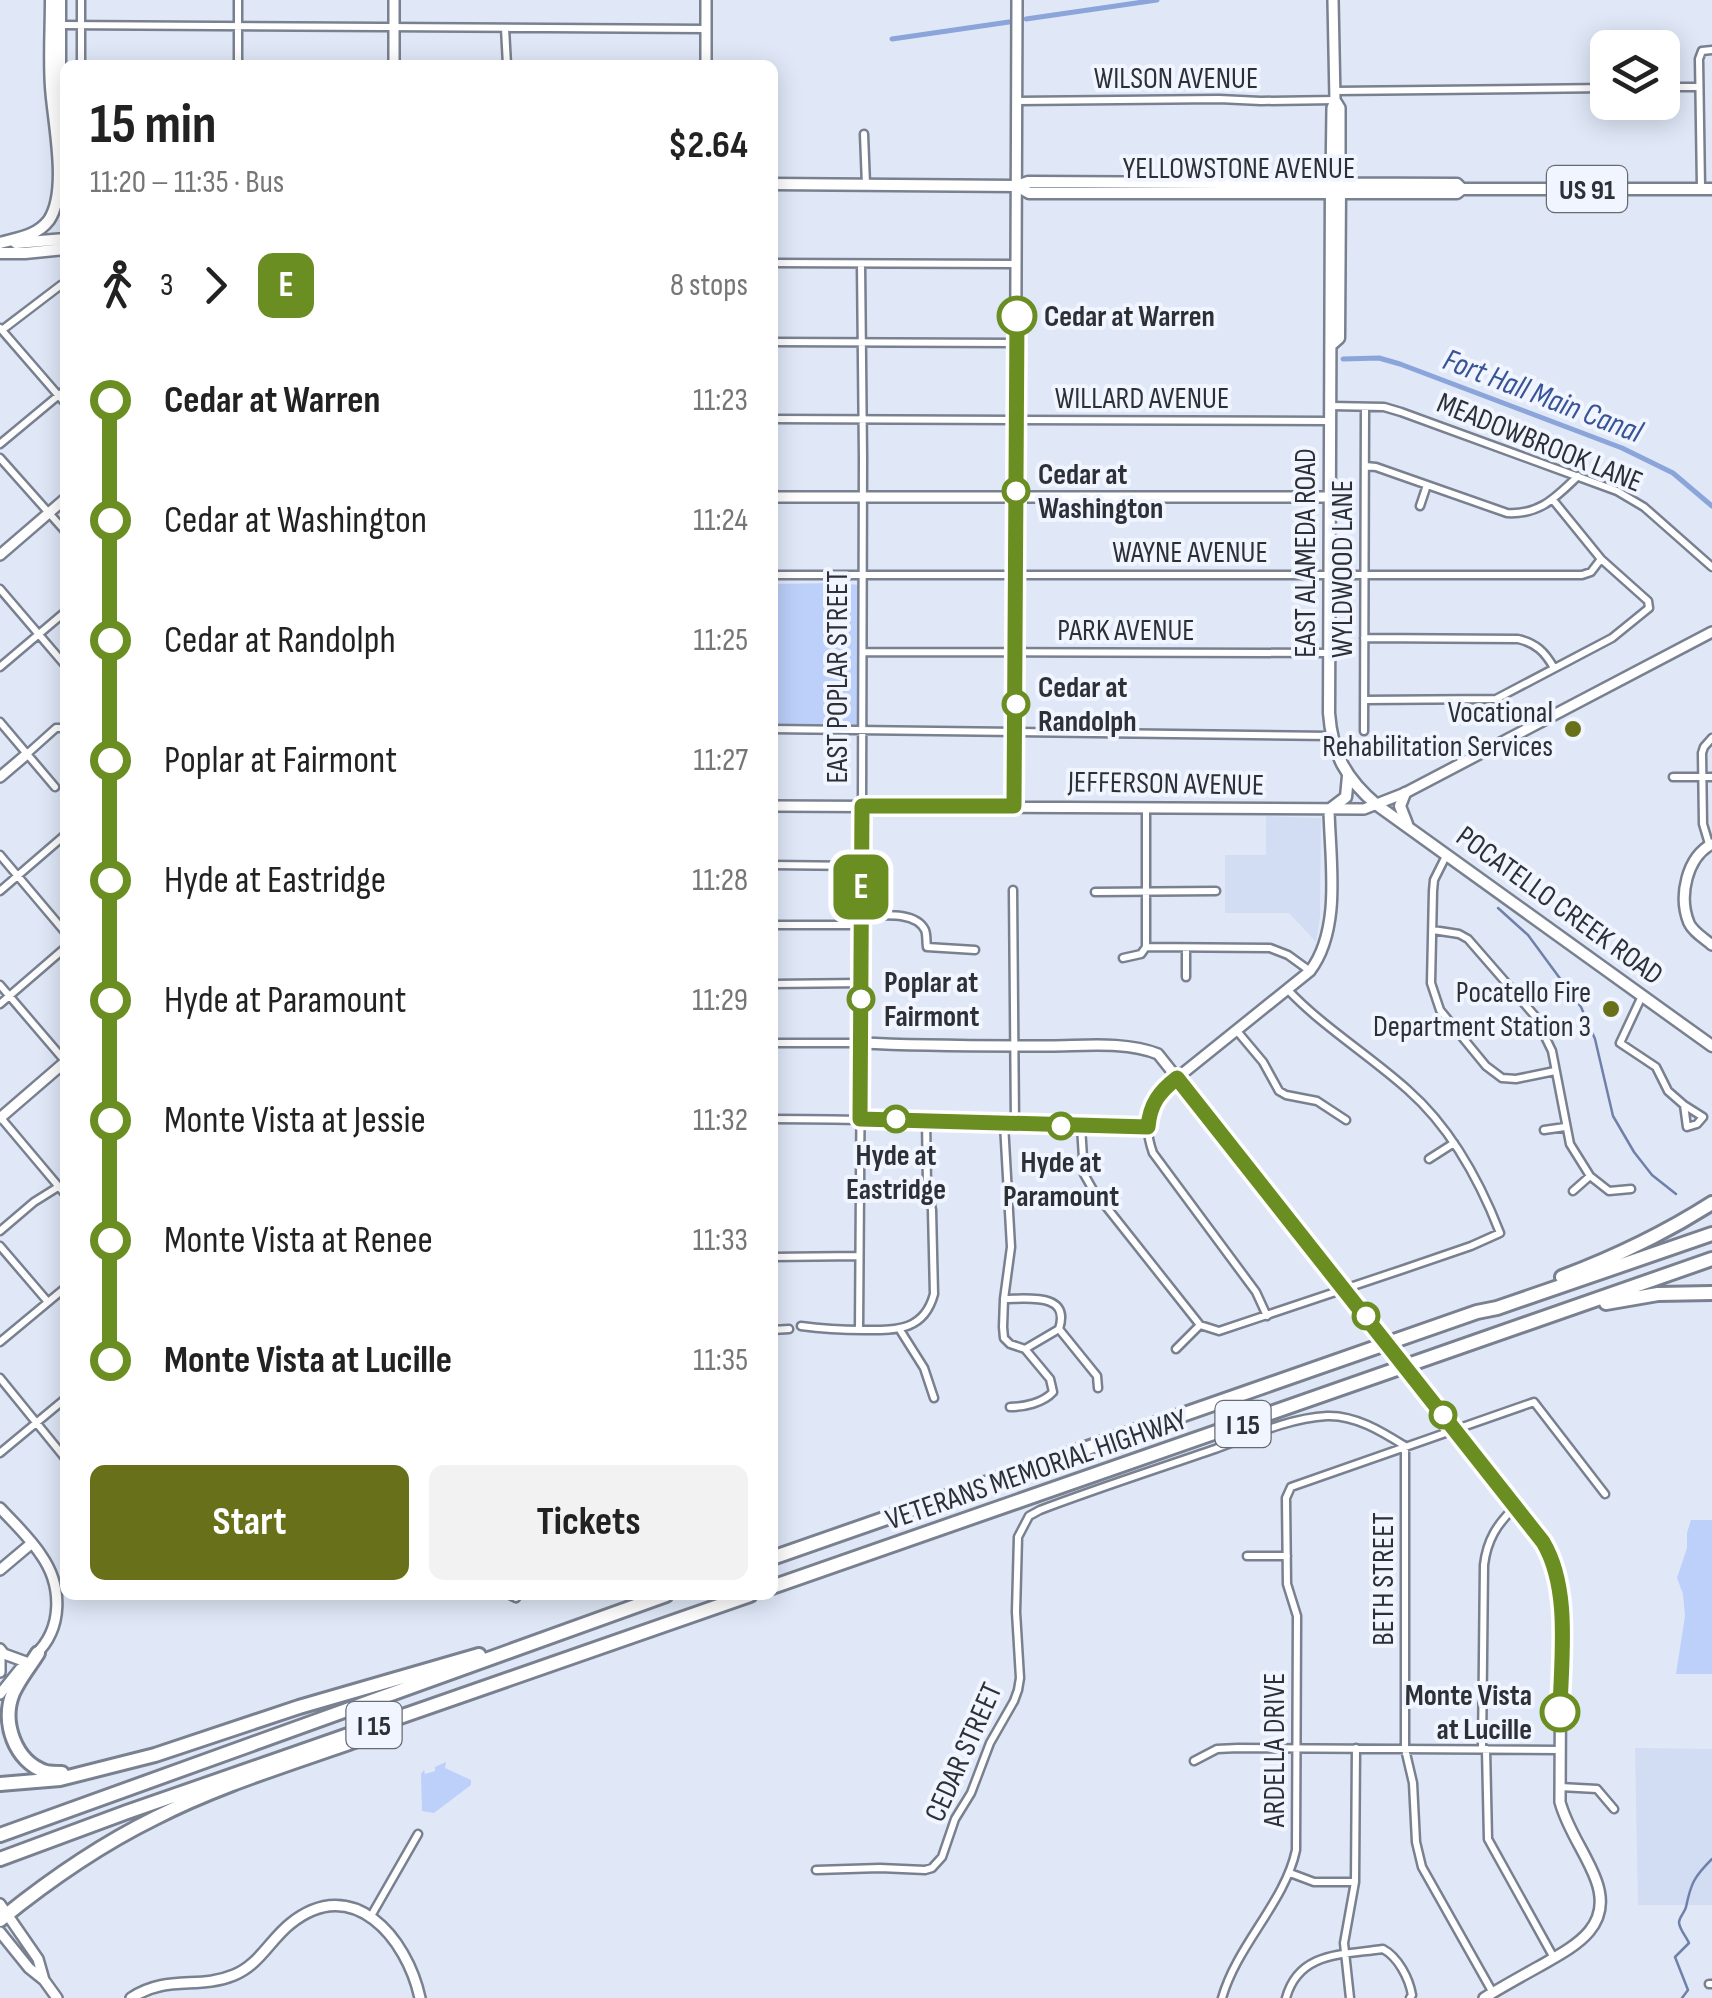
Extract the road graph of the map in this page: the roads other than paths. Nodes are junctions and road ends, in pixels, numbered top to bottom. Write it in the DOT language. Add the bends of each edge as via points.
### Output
graph roads {
  1 [pos="51,0"];
  2 [pos="60,0"];
  3 [pos="81,0"];
  4 [pos="238,0"];
  5 [pos="394,0"];
  6 [pos="706,0"];
  7 [pos="1018,0"];
  8 [pos="1334,0"];
  9 [pos="60,25"];
  10 [pos="81,26"];
  11 [pos="238,27"];
  12 [pos="394,28"];
  13 [pos="505,28"];
  14 [pos="706,29"];
  15 [pos="1712,50"];
  16 [pos="60,60"];
  17 [pos="81,60"];
  18 [pos="238,60"];
  19 [pos="394,60"];
  20 [pos="506,60"];
  21 [pos="706,60"];
  22 [pos="1680,87"];
  23 [pos="1698,87"];
  24 [pos="1590,89"];
  25 [pos="1335,96"];
  26 [pos="1016,101"];
  27 [pos="864,134"];
  28 [pos="58,157"];
  29 [pos="60,172"];
  30 [pos="778,184"];
  31 [pos="866,184"];
  32 [pos="1017,186"];
  33 [pos="1336,188"];
  34 [pos="1706,189"];
  35 [pos="60,239"];
  36 [pos="0,243"];
  37 [pos="60,250"];
  38 [pos="0,253"];
  39 [pos="778,263"];
  40 [pos="861,264"];
  41 [pos="1016,264"];
  42 [pos="60,287"];
  43 [pos="0,330"];
  44 [pos="778,342"];
  45 [pos="862,342"];
  46 [pos="1017,344"];
  47 [pos="60,390"];
  48 [pos="60,394"];
  49 [pos="1330,406"];
  50 [pos="1365,407"];
  51 [pos="778,419"];
  52 [pos="863,419"];
  53 [pos="1016,420"];
  54 [pos="1330,422"];
  55 [pos="0,444"];
  56 [pos="0,458"];
  57 [pos="1365,466"];
  58 [pos="1578,476"];
  59 [pos="1426,485"];
  60 [pos="1016,496"];
  61 [pos="778,497"];
  62 [pos="1330,497"];
  63 [pos="863,498"];
  64 [pos="1553,500"];
  65 [pos="60,503"];
  66 [pos="1420,506"];
  67 [pos="49,513"];
  68 [pos="60,525"];
  69 [pos="0,554"];
  70 [pos="1601,559"];
  71 [pos="1712,565"];
  72 [pos="1016,574"];
  73 [pos="778,575"];
  74 [pos="862,575"];
  75 [pos="1330,575"];
  76 [pos="1364,576"];
  77 [pos="0,589"];
  78 [pos="1648,608"];
  79 [pos="1658,614"];
  80 [pos="60,616"];
  81 [pos="1712,632"];
  82 [pos="39,634"];
  83 [pos="1364,638"];
  84 [pos="863,652"];
  85 [pos="1016,653"];
  86 [pos="1329,653"];
  87 [pos="60,659"];
  88 [pos="0,668"];
  89 [pos="1554,668"];
  90 [pos="1364,700"];
  91 [pos="0,722"];
  92 [pos="60,729"];
  93 [pos="778,729"];
  94 [pos="862,730"];
  95 [pos="1016,731"];
  96 [pos="1364,732"];
  97 [pos="1330,736"];
  98 [pos="1712,738"];
  99 [pos="27,754"];
  100 [pos="1348,776"];
  101 [pos="1673,777"];
  102 [pos="1702,777"];
  103 [pos="1712,777"];
  104 [pos="0,778"];
  105 [pos="55,786"];
  106 [pos="1405,793"];
  107 [pos="1377,805"];
  108 [pos="778,806"];
  109 [pos="862,806"];
  110 [pos="1014,806"];
  111 [pos="1146,808"];
  112 [pos="1329,810"];
  113 [pos="1407,825"];
  114 [pos="60,838"];
  115 [pos="1711,844"];
  116 [pos="1447,855"];
  117 [pos="0,856"];
  118 [pos="778,866"];
  119 [pos="861,866"];
  120 [pos="17,876"];
  121 [pos="1013,890"];
  122 [pos="0,891"];
  123 [pos="1146,891"];
  124 [pos="1095,892"];
  125 [pos="1216,892"];
  126 [pos="861,921"];
  127 [pos="778,925"];
  128 [pos="60,926"];
  129 [pos="1433,930"];
  130 [pos="1712,945"];
  131 [pos="1146,947"];
  132 [pos="1186,949"];
  133 [pos="975,950"];
  134 [pos="60,952"];
  135 [pos="1122,958"];
  136 [pos="1310,971"];
  137 [pos="1186,977"];
  138 [pos="0,984"];
  139 [pos="778,984"];
  140 [pos="862,984"];
  141 [pos="1288,990"];
  142 [pos="1643,995"];
  143 [pos="10,996"];
  144 [pos="0,1004"];
  145 [pos="1236,1031"];
  146 [pos="778,1043"];
  147 [pos="861,1043"];
  148 [pos="1013,1045"];
  149 [pos="1712,1046"];
  150 [pos="60,1056"];
  151 [pos="60,1066"];
  152 [pos="1555,1071"];
  153 [pos="1177,1078"];
  154 [pos="1684,1106"];
  155 [pos="0,1118"];
  156 [pos="778,1119"];
  157 [pos="860,1119"];
  158 [pos="926,1119"];
  159 [pos="1346,1120"];
  160 [pos="1004,1124"];
  161 [pos="1015,1124"];
  162 [pos="1082,1126"];
  163 [pos="1148,1127"];
  164 [pos="1565,1127"];
  165 [pos="1544,1130"];
  166 [pos="1454,1143"];
  167 [pos="1429,1159"];
  168 [pos="1590,1176"];
  169 [pos="59,1186"];
  170 [pos="1631,1189"];
  171 [pos="1574,1191"];
  172 [pos="1712,1203"];
  173 [pos="0,1231"];
  174 [pos="1712,1234"];
  175 [pos="0,1246"];
  176 [pos="858,1256"];
  177 [pos="778,1257"];
  178 [pos="1712,1259"];
  179 [pos="998,1266"];
  180 [pos="1008,1266"];
  181 [pos="1343,1288"];
  182 [pos="60,1292"];
  183 [pos="1712,1293"];
  184 [pos="1004,1299"];
  185 [pos="48,1302"];
  186 [pos="1476,1312"];
  187 [pos="1267,1316"];
  188 [pos="1545,1318"];
  189 [pos="1200,1325"];
  190 [pos="801,1326"];
  191 [pos="788,1329"];
  192 [pos="1059,1329"];
  193 [pos="778,1330"];
  194 [pos="859,1330"];
  195 [pos="900,1330"];
  196 [pos="0,1342"];
  197 [pos="1025,1349"];
  198 [pos="1176,1349"];
  199 [pos="0,1378"];
  200 [pos="1098,1388"];
  201 [pos="934,1398"];
  202 [pos="60,1403"];
  203 [pos="1010,1407"];
  204 [pos="37,1421"];
  205 [pos="1454,1429"];
  206 [pos="1405,1446"];
  207 [pos="60,1451"];
  208 [pos="0,1453"];
  209 [pos="1605,1494"];
  210 [pos="1515,1507"];
  211 [pos="0,1508"];
  212 [pos="32,1543"];
  213 [pos="778,1556"];
  214 [pos="1247,1556"];
  215 [pos="1286,1556"];
  216 [pos="0,1570"];
  217 [pos="778,1585"];
  218 [pos="652,1600"];
  219 [pos="736,1600"];
  220 [pos="509,1650"];
  221 [pos="0,1652"];
  222 [pos="32,1657"];
  223 [pos="554,1665"];
  224 [pos="0,1672"];
  225 [pos="0,1694"];
  226 [pos="1296,1748"];
  227 [pos="1356,1748"];
  228 [pos="1405,1749"];
  229 [pos="1484,1749"];
  230 [pos="1560,1750"];
  231 [pos="1194,1761"];
  232 [pos="80,1773"];
  233 [pos="0,1784"];
  234 [pos="1560,1787"];
  235 [pos="1614,1809"];
  236 [pos="418,1834"];
  237 [pos="0,1835"];
  238 [pos="0,1858"];
  239 [pos="816,1870"];
  240 [pos="1290,1873"];
  241 [pos="1354,1882"];
  242 [pos="2,1913"];
  243 [pos="372,1916"];
  244 [pos="0,1932"];
  245 [pos="1345,1954"];
  246 [pos="1554,1958"];
  247 [pos="44,1980"];
  248 [pos="1488,1995"];
  249 [pos="57,1998"];
  250 [pos="131,1998"];
  251 [pos="420,1998"];
  252 [pos="1222,1998"];
  253 [pos="1286,1998"];
  254 [pos="1350,1998"];
  255 [pos="1410,1998"];
  1 -- 28 [label="main road"];
  2 -- 9 [label="main road"];
  3 -- 10 [label="street"];
  4 -- 11 [label="street"];
  5 -- 12 [label="street"];
  6 -- 14 [label="street"];
  7 -- 26 [label="street"];
  8 -- 25 [label="street"];
  9 -- 10 [label="street"];
  9 -- 16 [label="main road"];
  10 -- 11 [label="street"];
  10 -- 17 [label="street"];
  11 -- 12 [label="street"];
  11 -- 18 [label="street"];
  12 -- 13 [label="street"];
  12 -- 19 [label="street"];
  13 -- 14 [label="street"];
  13 -- 20 [label="street"];
  14 -- 21 [label="street"];
  15 -- 23 [label="street" via="1702,51"];
  22 -- 23 [label="street"];
  23 -- 34 [label="street"];
  24 -- 25 [label="street, WILSON AVENUE"];
  25 -- 26 [label="street, WILSON AVENUE"];
  25 -- 33 [label="street"];
  26 -- 32 [label="street"];
  27 -- 31 [label="street"];
  28 -- 29 [label="street"];
  28 -- 36 [label="main road" via="56,203 47,222"];
  30 -- 31 [label="main road, YELLOWSTONE AVENUE"];
  31 -- 32 [label="main road, YELLOWSTONE AVENUE"];
  32 -- 33 [label="main road, YELLOWSTONE AVENUE" via="1028,193"];
  32 -- 41 [label="street"];
  33 -- 34 [label="main road, YELLOWSTONE AVENUE / US 91"];
  33 -- 49 [label="main road, EAST ALAMEDA ROAD"];
  35 -- 36 [label="main road"];
  37 -- 38 [label="main road"];
  39 -- 40 [label="street"];
  40 -- 41 [label="street"];
  40 -- 45 [label="street, EAST POPLAR STREET"];
  41 -- 46 [label="street"];
  42 -- 43 [label="street"];
  43 -- 47 [label="street"];
  44 -- 45 [label="street"];
  45 -- 46 [label="street"];
  45 -- 52 [label="street, EAST POPLAR STREET"];
  46 -- 53 [label="street"];
  48 -- 55 [label="street"];
  49 -- 50 [label="street, MEADOWBROOK LANE"];
  49 -- 54 [label="main road, EAST ALAMEDA ROAD"];
  50 -- 57 [label="street, WYLDWOOD LANE"];
  50 -- 58 [label="street, MEADOWBROOK LANE" via="1401,412"];
  51 -- 52 [label="street, WILLARD AVENUE"];
  52 -- 53 [label="street, WILLARD AVENUE"];
  52 -- 63 [label="street, EAST POPLAR STREET"];
  53 -- 54 [label="street, WILLARD AVENUE"];
  53 -- 60 [label="street"];
  54 -- 62 [label="main road, EAST ALAMEDA ROAD"];
  56 -- 67 [label="street"];
  57 -- 59 [label="street"];
  57 -- 76 [label="street, WYLDWOOD LANE"];
  58 -- 64 [label="street"];
  58 -- 71 [label="street, MEADOWBROOK LANE" via="1644,507"];
  59 -- 64 [label="street" via="1507,514"];
  59 -- 66 [label="street"];
  60 -- 62 [label="street"];
  60 -- 63 [label="street"];
  60 -- 72 [label="street"];
  61 -- 63 [label="street"];
  62 -- 75 [label="main road, EAST ALAMEDA ROAD"];
  63 -- 74 [label="street, EAST POPLAR STREET"];
  64 -- 70 [label="street"];
  65 -- 67 [label="street"];
  67 -- 68 [label="street"];
  67 -- 69 [label="street"];
  70 -- 76 [label="street, WAYNE AVENUE" via="1582,575"];
  70 -- 78 [label="street"];
  72 -- 74 [label="street, WAYNE AVENUE"];
  72 -- 75 [label="street, WAYNE AVENUE"];
  72 -- 85 [label="street"];
  73 -- 74 [label="street, WAYNE AVENUE"];
  74 -- 84 [label="street, EAST POPLAR STREET"];
  75 -- 76 [label="street, WAYNE AVENUE"];
  75 -- 86 [label="main road, EAST ALAMEDA ROAD"];
  76 -- 83 [label="street, WYLDWOOD LANE"];
  77 -- 82 [label="street"];
  78 -- 79 [label="street"];
  78 -- 89 [label="street" via="1612,638"];
  80 -- 82 [label="street"];
  81 -- 106 [label="street, JEFFERSON AVENUE"];
  82 -- 87 [label="street"];
  82 -- 88 [label="street"];
  83 -- 89 [label="street" via="1518,639 1540,648"];
  83 -- 90 [label="street, WYLDWOOD LANE"];
  84 -- 85 [label="street, PARK AVENUE"];
  84 -- 94 [label="street, EAST POPLAR STREET"];
  85 -- 86 [label="street, PARK AVENUE"];
  85 -- 95 [label="street"];
  86 -- 97 [label="main road, EAST ALAMEDA ROAD"];
  89 -- 90 [label="street" via="1496,699"];
  90 -- 96 [label="street, WYLDWOOD LANE"];
  91 -- 99 [label="street"];
  92 -- 99 [label="street"];
  93 -- 94 [label="street"];
  94 -- 95 [label="street"];
  94 -- 109 [label="street, EAST POPLAR STREET"];
  95 -- 97 [label="street"];
  95 -- 110 [label="street"];
  97 -- 100 [label="main road, EAST ALAMEDA ROAD"];
  98 -- 102 [label="street" via="1702,753"];
  99 -- 104 [label="street"];
  99 -- 105 [label="street"];
  100 -- 107 [label="main road, EAST ALAMEDA ROAD"];
  100 -- 112 [label="main road" via="1344,801"];
  101 -- 102 [label="street"];
  102 -- 103 [label="street"];
  102 -- 115 [label="street" via="1703,824"];
  106 -- 107 [label="street, JEFFERSON AVENUE"];
  106 -- 113 [label="main road" via="1400,806"];
  107 -- 112 [label="street, JEFFERSON AVENUE"];
  107 -- 113 [label="main road, POCATELLO CREEK ROAD"];
  108 -- 109 [label="street, JEFFERSON AVENUE"];
  109 -- 110 [label="street, JEFFERSON AVENUE"];
  109 -- 119 [label="street, EAST POPLAR STREET"];
  110 -- 111 [label="street, JEFFERSON AVENUE"];
  111 -- 112 [label="street, JEFFERSON AVENUE"];
  111 -- 123 [label="street"];
  112 -- 136 [label="street" via="1330,926"];
  113 -- 116 [label="main road, POCATELLO CREEK ROAD"];
  114 -- 120 [label="street"];
  115 -- 130 [label="street" via="1691,862 1686,900 1691,928"];
  116 -- 129 [label="street" via="1434,880"];
  116 -- 142 [label="main road, POCATELLO CREEK ROAD"];
  117 -- 120 [label="street"];
  118 -- 119 [label="street"];
  119 -- 126 [label="street, EAST POPLAR STREET"];
  120 -- 122 [label="street"];
  120 -- 128 [label="street"];
  121 -- 148 [label="street"];
  123 -- 124 [label="street"];
  123 -- 125 [label="street"];
  123 -- 131 [label="street"];
  126 -- 127 [label="street"];
  126 -- 133 [label="street" via="904,917 918,922 927,947"];
  126 -- 140 [label="street, EAST POPLAR STREET"];
  129 -- 152 [label="street" via="1468,939 1535,1016"];
  129 -- 152 [label="street" via="1432,993 1486,1066 1502,1078"];
  131 -- 132 [label="street"];
  131 -- 135 [label="street"];
  132 -- 136 [label="street" via="1270,948"];
  132 -- 137 [label="street"];
  134 -- 143 [label="street"];
  136 -- 141 [label="street"];
  138 -- 143 [label="street"];
  139 -- 140 [label="street"];
  140 -- 147 [label="street, EAST POPLAR STREET"];
  141 -- 145 [label="street"];
  141 -- 166 [label="street" via="1410,1092"];
  142 -- 149 [label="main road, POCATELLO CREEK ROAD"];
  142 -- 154 [label="street" via="1620,1043 1656,1067"];
  143 -- 144 [label="street"];
  143 -- 150 [label="street"];
  145 -- 153 [label="street"];
  145 -- 159 [label="street" via="1279,1091 1316,1100"];
  146 -- 147 [label="street"];
  147 -- 148 [label="street"];
  147 -- 157 [label="street, EAST POPLAR STREET"];
  148 -- 153 [label="street" via="1136,1048 1158,1054"];
  148 -- 161 [label="street"];
  151 -- 155 [label="street"];
  152 -- 164 [label="street"];
  153 -- 163 [label="street" via="1151,1107"];
  153 -- 181 [label="street"];
  155 -- 169 [label="street"];
  156 -- 157 [label="street"];
  157 -- 158 [label="street"];
  157 -- 176 [label="street, EAST POPLAR STREET"];
  158 -- 160 [label="street"];
  158 -- 195 [label="street" via="934,1294 923,1316"];
  160 -- 161 [label="street"];
  160 -- 180 [label="street"];
  161 -- 162 [label="street"];
  162 -- 163 [label="street"];
  162 -- 189 [label="street" via="1084,1174 1093,1190"];
  163 -- 187 [label="street" via="1152,1153"];
  164 -- 165 [label="street"];
  164 -- 168 [label="street"];
  166 -- 167 [label="street"];
  166 -- 181 [label="street" via="1500,1233"];
  168 -- 170 [label="street" via="1609,1191"];
  168 -- 171 [label="street"];
  169 -- 173 [label="street"];
  172 -- 186 [label="highway" via="1646,1241"];
  174 -- 186 [label="highway, VETERANS MEMORIAL HIGHWAY / I 15"];
  175 -- 185 [label="street"];
  176 -- 177 [label="street"];
  176 -- 194 [label="street, EAST POPLAR STREET"];
  178 -- 188 [label="highway, VETERANS MEMORIAL HIGHWAY / I 15"];
  179 -- 180 [label="street"];
  180 -- 184 [label="street"];
  181 -- 187 [label="street"];
  181 -- 205 [label="street, bridge"];
  182 -- 185 [label="street"];
  183 -- 188 [label="highway" via="1629,1298"];
  184 -- 192 [label="street" via="1054,1303 1061,1310"];
  184 -- 197 [label="street" via="1004,1338"];
  185 -- 196 [label="street"];
  186 -- 213 [label="highway, VETERANS MEMORIAL HIGHWAY / I 15"];
  187 -- 189 [label="street" via="1219,1331"];
  188 -- 217 [label="highway, VETERANS MEMORIAL HIGHWAY / I 15"];
  189 -- 198 [label="street"];
  190 -- 194 [label="street"];
  191 -- 193 [label="street"];
  192 -- 197 [label="street"];
  192 -- 200 [label="street" via="1097,1376"];
  194 -- 195 [label="street"];
  195 -- 201 [label="street"];
  197 -- 203 [label="street" via="1053,1392"];
  199 -- 204 [label="street"];
  202 -- 204 [label="street"];
  204 -- 207 [label="street"];
  204 -- 208 [label="street"];
  205 -- 206 [label="street"];
  205 -- 209 [label="street" via="1534,1402"];
  205 -- 210 [label="street"];
  206 -- 215 [label="street, ARDELLA DRIVE" via="1291,1487"];
  206 -- 228 [label="street, BETH STREET"];
  206 -- 239 [label="street, CEDAR STREET" via="1362,1422 1316,1418 1029,1516 1017,1550 1018,1690 942,1857 924,1870"];
  210 -- 229 [label="street" via="1486,1548"];
  210 -- 230 [label="street" via="1543,1542 1559,1581"];
  211 -- 212 [label="street"];
  212 -- 216 [label="street"];
  212 -- 222 [label="street" via="58,1597 52,1631"];
  214 -- 215 [label="street"];
  215 -- 226 [label="street, ARDELLA DRIVE" via="1298,1616"];
  218 -- 220 [label="highway, I 15"];
  219 -- 223 [label="highway, I 15"];
  220 -- 232 [label="highway"];
  220 -- 237 [label="highway, I 15"];
  221 -- 222 [label="street"];
  221 -- 224 [label="street"];
  222 -- 225 [label="street"];
  222 -- 232 [label="highway" via="12,1696 10,1730 31,1763 46,1772"];
  223 -- 238 [label="highway, I 15"];
  223 -- 242 [label="highway" via="158,1816"];
  226 -- 227 [label="street"];
  226 -- 231 [label="street" via="1217,1749"];
  226 -- 240 [label="street, ARDELLA DRIVE"];
  227 -- 228 [label="street"];
  227 -- 241 [label="street"];
  228 -- 229 [label="street"];
  228 -- 248 [label="street, BETH STREET" via="1422,1867"];
  229 -- 230 [label="street"];
  229 -- 246 [label="street" via="1488,1839"];
  230 -- 234 [label="street"];
  232 -- 233 [label="highway"];
  234 -- 235 [label="street" via="1597,1789"];
  234 -- 246 [label="street" via="1564,1815 1596,1878 1601,1904 1587,1935"];
  236 -- 243 [label="street"];
  240 -- 241 [label="street" via="1314,1882"];
  240 -- 252 [label="street, ARDELLA DRIVE"];
  241 -- 245 [label="street"];
  242 -- 247 [label="street" via="38,1959"];
  243 -- 250 [label="street" via="346,1907 316,1910 291,1922 242,1972 162,1984"];
  243 -- 251 [label="street" via="394,1938"];
  244 -- 247 [label="street"];
  245 -- 253 [label="street" via="1306,1966"];
  245 -- 254 [label="street"];
  245 -- 255 [label="street" via="1391,1954 1409,1982"];
  246 -- 248 [label="street"];
  247 -- 249 [label="street"];
}
